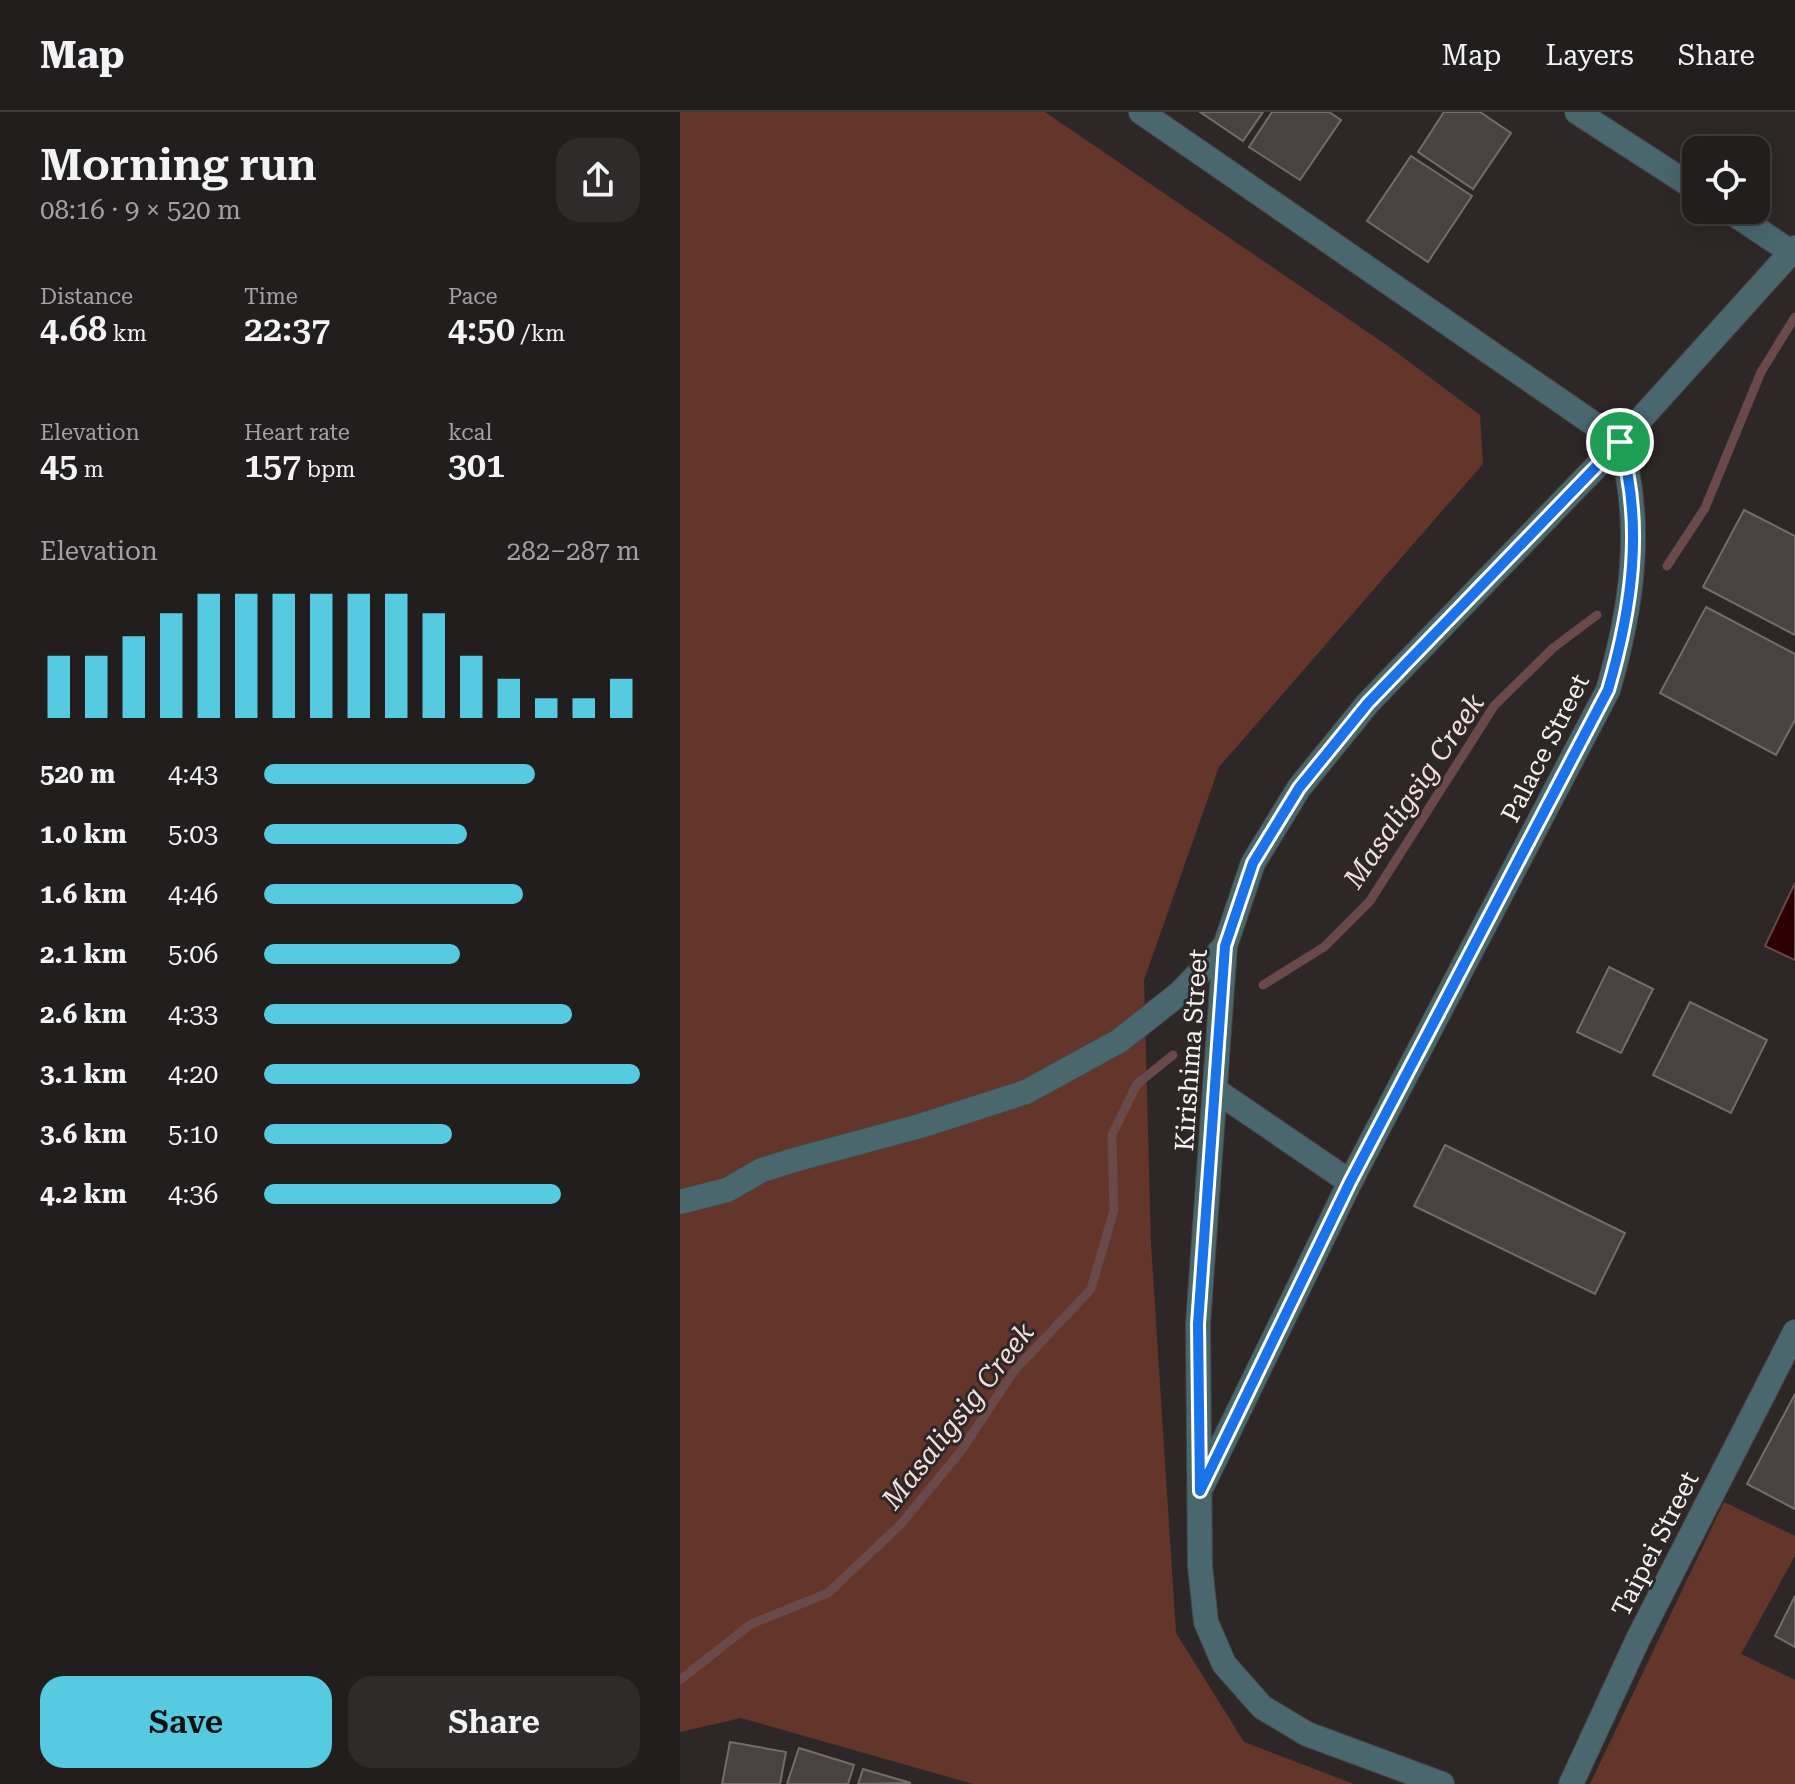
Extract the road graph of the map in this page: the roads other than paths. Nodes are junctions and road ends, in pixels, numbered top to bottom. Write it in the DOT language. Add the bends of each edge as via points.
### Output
graph roads {
  1 [pos="1141,112"];
  2 [pos="1577,112"];
  3 [pos="1682,180"];
  4 [pos="1751,224"];
  5 [pos="1793,250"];
  6 [pos="1620,442"];
  7 [pos="1225,946"];
  8 [pos="1215,1090"];
  9 [pos="1350,1182"];
  10 [pos="680,1202"];
  11 [pos="1795,1332"];
  12 [pos="1200,1491"];
  13 [pos="1442,1784"];
  14 [pos="1571,1784"];
  1 -- 6 [label="street"];
  2 -- 3 [label="street"];
  4 -- 5 [label="street"];
  5 -- 6 [label="street, Kirishima Street"];
  6 -- 7 [label="street, Kirishima Street" via="1368,703 1299,788 1253,863"];
  6 -- 9 [label="street, Palace Street" via="1634,513 1633,565 1624,636 1608,690"];
  7 -- 8 [label="street, Kirishima Street"];
  7 -- 10 [label="street" via="1180,993 1119,1041 1026,1092 762,1170 727,1190"];
  8 -- 9 [label="street"];
  8 -- 12 [label="street, Kirishima Street" via="1198,1324"];
  9 -- 12 [label="street, Palace Street"];
  11 -- 14 [label="street, Taipei Street" via="1639,1637"];
  12 -- 13 [label="street, Kirishima Street" via="1206,1622 1224,1664 1262,1707 1307,1734"];
}
